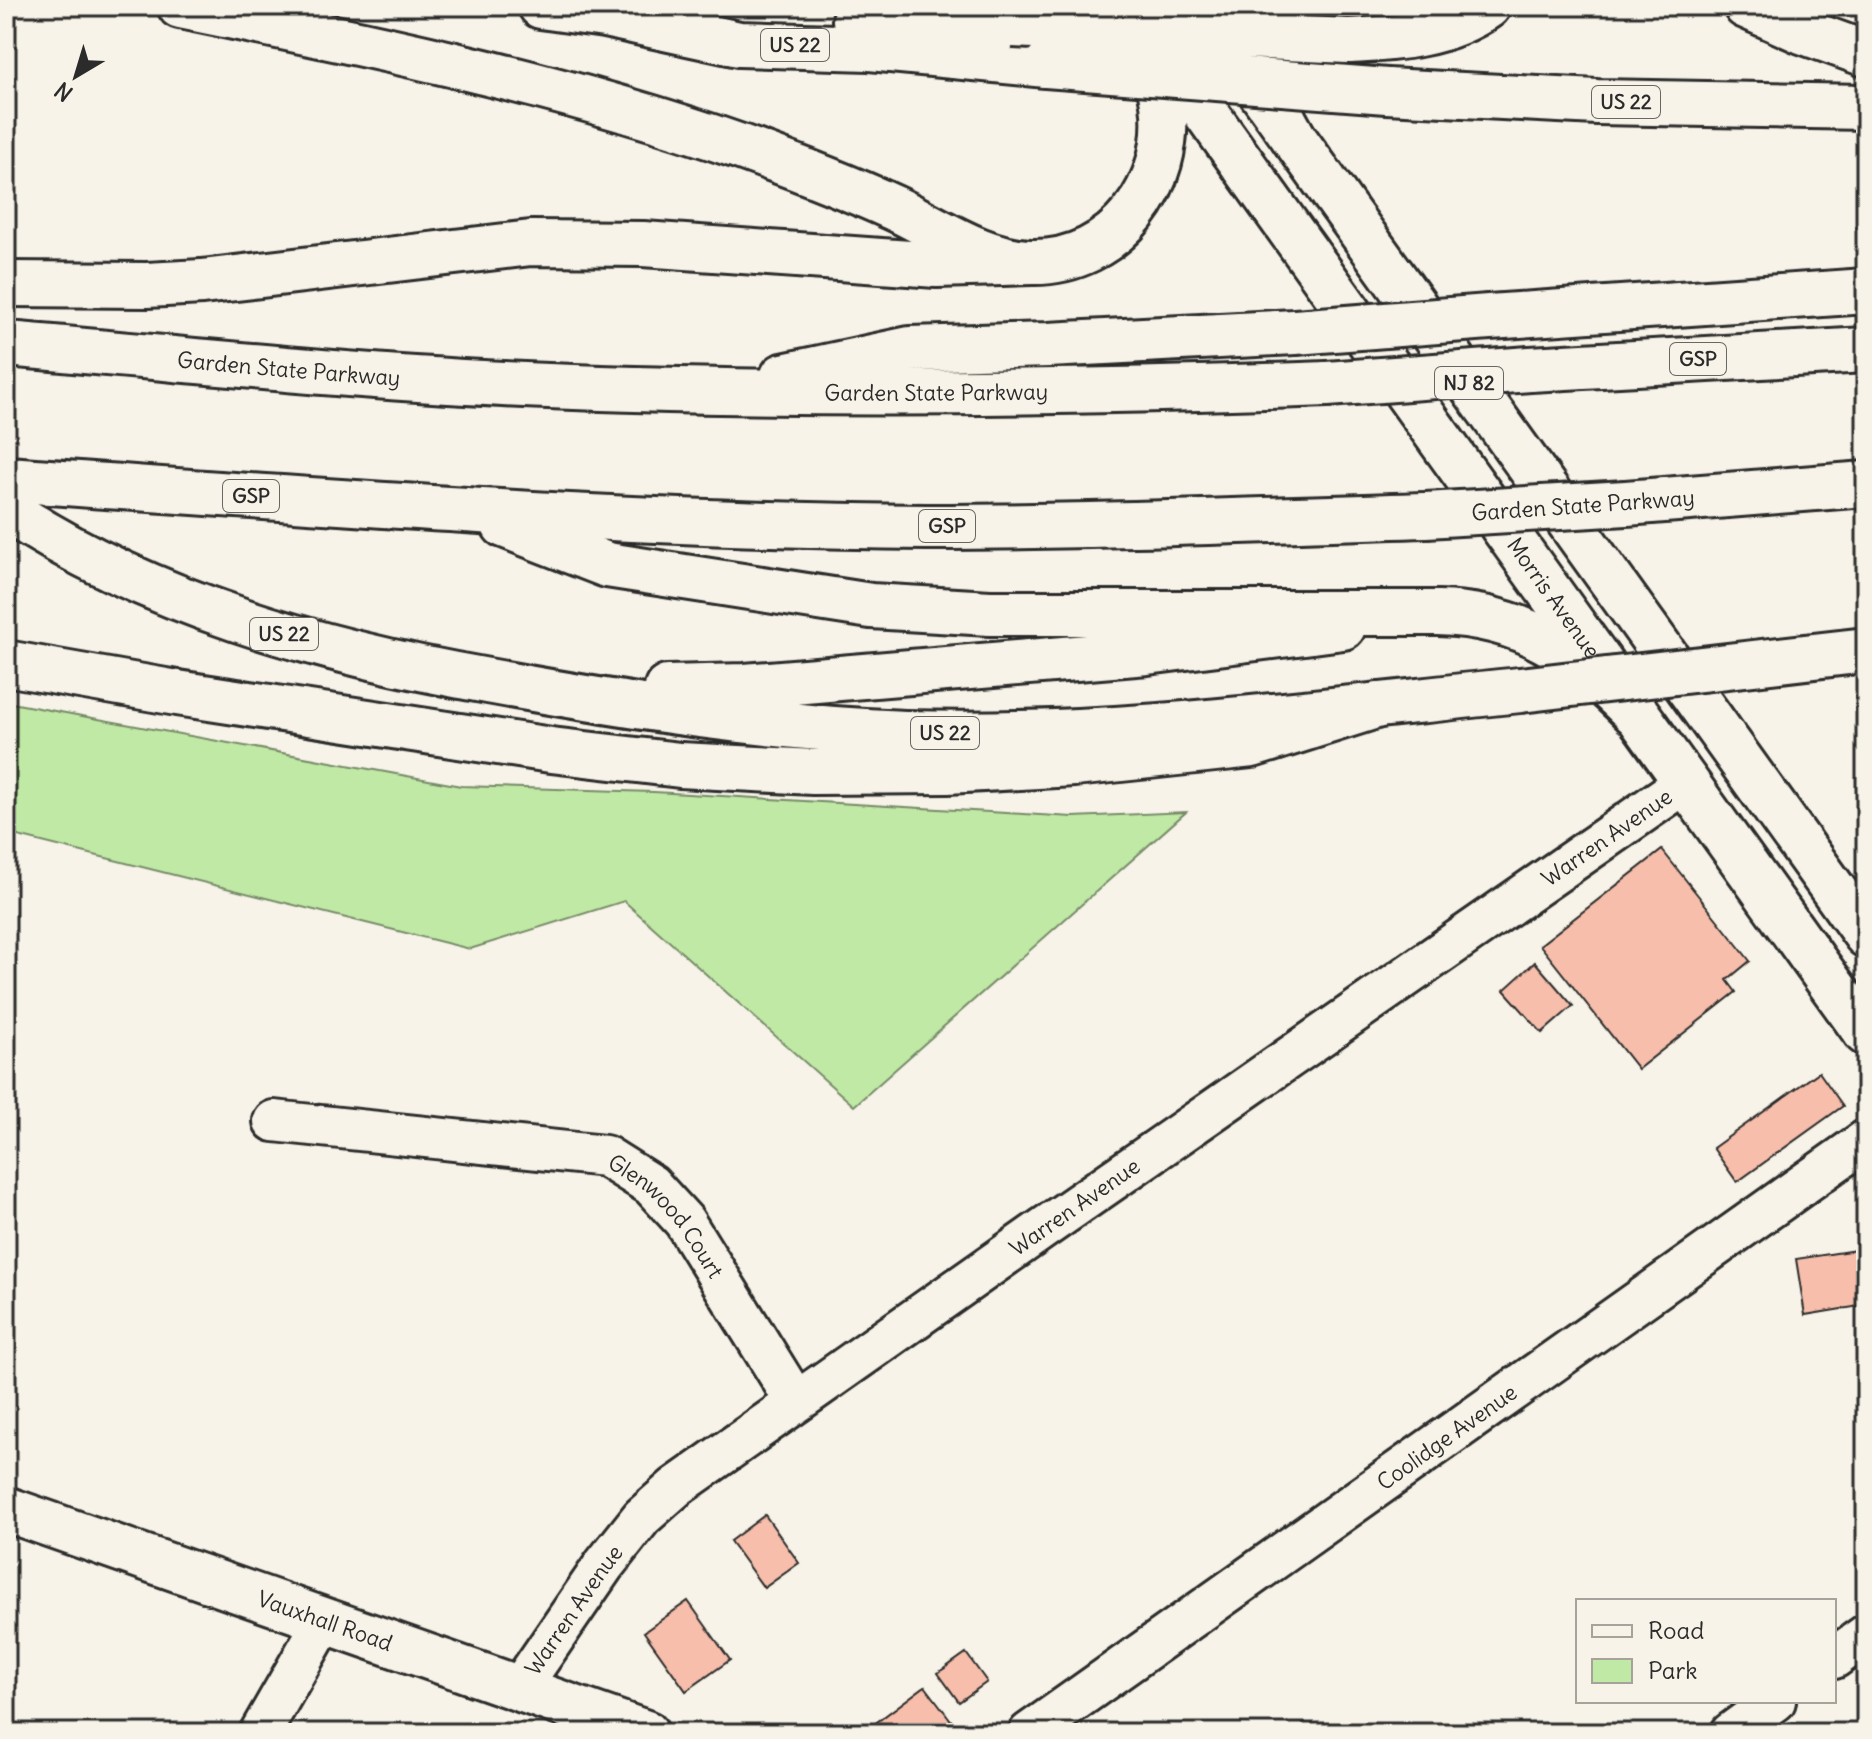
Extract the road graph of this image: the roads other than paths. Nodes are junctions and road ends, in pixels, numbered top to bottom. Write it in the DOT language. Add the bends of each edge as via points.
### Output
graph roads {
  1 [pos="180,6"];
  2 [pos="544,6"];
  3 [pos="1127,6"];
  4 [pos="1199,6"];
  5 [pos="1244,6"];
  6 [pos="1488,6"];
  7 [pos="1746,6"];
  8 [pos="1866,54"];
  9 [pos="1866,107"];
  10 [pos="1295,140"];
  11 [pos="1032,262"];
  12 [pos="6,284"];
  13 [pos="1866,291"];
  14 [pos="6,344"];
  15 [pos="1866,350"];
  16 [pos="706,392"];
  17 [pos="1866,484"];
  18 [pos="15,489"];
  19 [pos="469,512"];
  20 [pos="1438,613"];
  21 [pos="1866,650"];
  22 [pos="6,663"];
  23 [pos="513,686"];
  24 [pos="1379,705"];
  25 [pos="1635,713"];
  26 [pos="1685,783"];
  27 [pos="1866,935"];
  28 [pos="1866,1033"];
  29 [pos="274,1121"];
  30 [pos="1866,1140"];
  31 [pos="796,1402"];
  32 [pos="6,1509"];
  33 [pos="324,1621"];
  34 [pos="1866,1635"];
  35 [pos="1836,1657"];
  36 [pos="519,1689"];
  37 [pos="1772,1703"];
  38 [pos="260,1733"];
  39 [pos="646,1733"];
  40 [pos="1029,1733"];
  41 [pos="1731,1733"];
  1 -- 11 [label="main road" via="367,43 627,110 797,167 974,248"];
  2 -- 6 [label="main road, bridge" via="1348,41 1446,28"];
  2 -- 9 [label="main road, US 22, bridge" via="739,44 870,48 1387,91"];
  3 -- 11 [label="main road" via="1163,101 1164,141 1155,176 1137,210 1108,239 1072,256"];
  3 -- 25 [label="main road, Morris Avenue / NJ 82"];
  4 -- 10 [label="main road, NJ 82"];
  5 -- 10 [label="main road" via="1256,59"];
  7 -- 8 [label="main road"];
  10 -- 27 [label="main road, NJ 82"];
  11 -- 12 [label="main road" via="926,264 671,246 531,243 202,282"];
  13 -- 16 [label="main road, bridge" via="1295,332 910,349"];
  14 -- 16 [label="main road, Garden State Parkway / GSP" via="417,379"];
  15 -- 16 [label="main road, Garden State Parkway / GSP, bridge" via="1327,384 911,394"];
  17 -- 19 [label="main road, Garden State Parkway / GSP, bridge" via="1426,515 1096,525 925,527"];
  18 -- 19 [label="main road, Garden State Parkway / GSP"];
  18 -- 23 [label="main road, US 22" via="68,545 221,613 327,646"];
  19 -- 20 [label="main road" via="607,565 871,606 1015,613"];
  20 -- 23 [label="main road" via="1184,648 745,686"];
  20 -- 25 [label="main road" via="1482,617 1543,638 1584,665"];
  21 -- 24 [label="main road, US 22, bridge"];
  22 -- 24 [label="main road" via="551,750 680,765 813,772 1074,764 1252,745"];
  23 -- 24 [label="main road, US 22" via="746,721 905,733 1168,726"];
  25 -- 26 [label="main road, Morris Avenue / NJ 82"];
  26 -- 28 [label="main road, Morris Avenue / NJ 82"];
  26 -- 31 [label="street, Warren Avenue"];
  29 -- 31 [label="street, Glenwood Court" via="605,1156 651,1185 684,1221"];
  30 -- 40 [label="street, Coolidge Avenue"];
  31 -- 36 [label="street, Warren Avenue" via="642,1517"];
  32 -- 33 [label="main road, Vauxhall Road"];
  33 -- 36 [label="main road, Vauxhall Road"];
  33 -- 38 [label="street"];
  34 -- 35 [label="street"];
  36 -- 39 [label="main road, Vauxhall Road"];
  37 -- 41 [label="street"];
}
